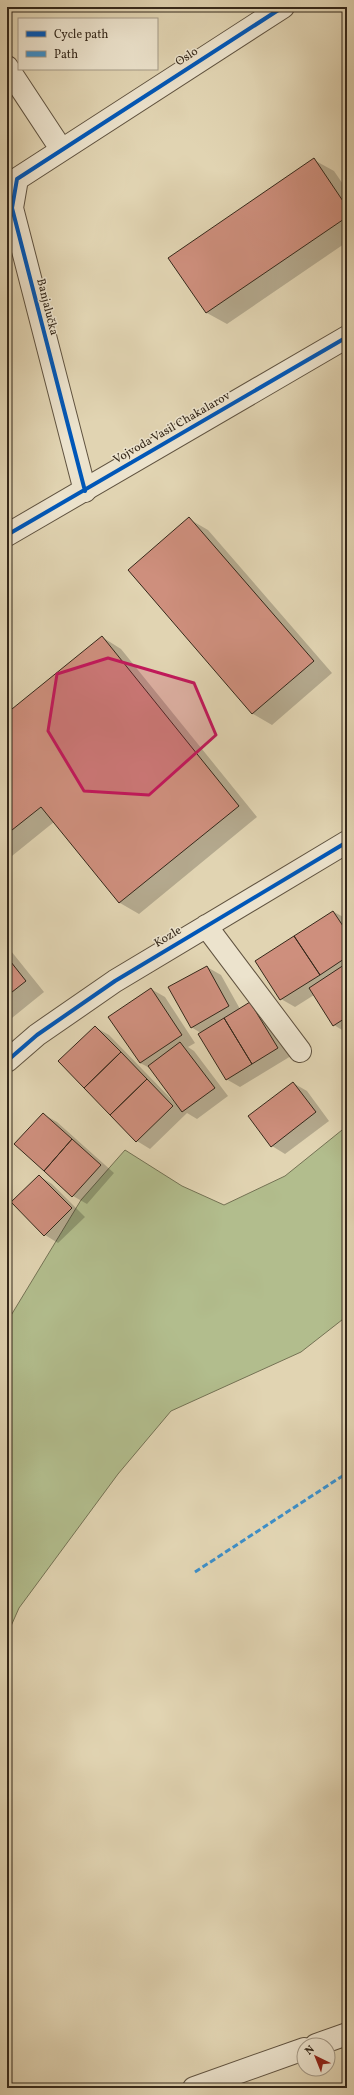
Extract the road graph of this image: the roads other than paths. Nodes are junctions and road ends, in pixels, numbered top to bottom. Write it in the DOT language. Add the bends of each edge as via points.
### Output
graph roads {
  1 [pos="283,7"];
  2 [pos="7,67"];
  3 [pos="61,149"];
  4 [pos="347,337"];
  5 [pos="85,491"];
  6 [pos="7,535"];
  7 [pos="347,842"];
  8 [pos="206,926"];
  9 [pos="300,1051"];
  10 [pos="7,1061"];
  11 [pos="347,2034"];
  12 [pos="336,2038"];
  13 [pos="296,2052"];
  14 [pos="194,2088"];
  1 -- 3 [label="street, Oslo"];
  2 -- 3 [label="street"];
  3 -- 5 [label="street, Banjalučka" via="17,179 12,208"];
  4 -- 5 [label="street, Vojvoda Vasil Chakalarov"];
  5 -- 6 [label="street, Vojvoda Vasil Chakalarov"];
  7 -- 8 [label="street, Kozle"];
  8 -- 9 [label="street"];
  8 -- 10 [label="street, Kozle" via="109,986 37,1035"];
  11 -- 12 [label="street"];
  13 -- 14 [label="street"];
}
